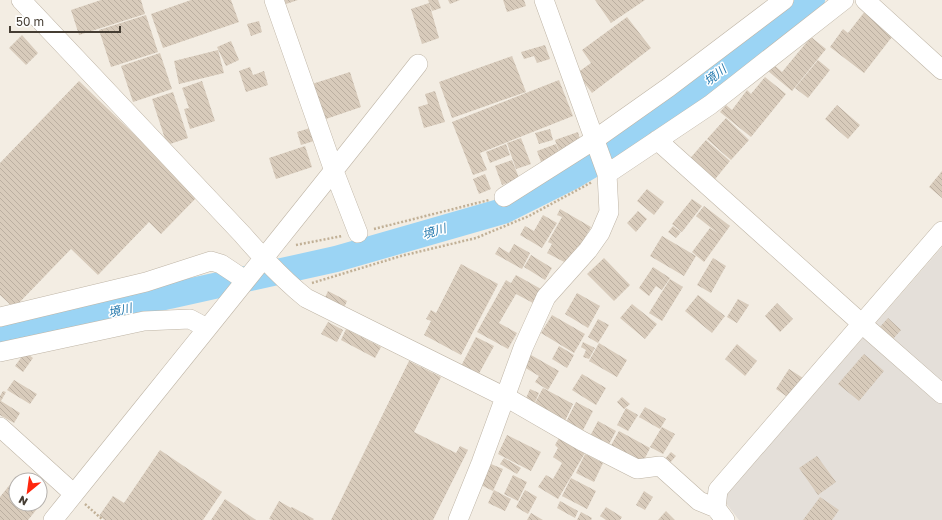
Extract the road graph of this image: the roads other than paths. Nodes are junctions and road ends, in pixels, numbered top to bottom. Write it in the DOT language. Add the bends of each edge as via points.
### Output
graph roads {
  1 [pos="21,0"];
  2 [pos="274,0"];
  3 [pos="544,0"];
  4 [pos="784,0"];
  5 [pos="844,0"];
  6 [pos="865,0"];
  7 [pos="418,64"];
  8 [pos="942,70"];
  9 [pos="657,140"];
  10 [pos="595,143"];
  11 [pos="334,171"];
  12 [pos="606,174"];
  13 [pos="504,197"];
  14 [pos="942,232"];
  15 [pos="358,233"];
  16 [pos="263,258"];
  17 [pos="245,280"];
  18 [pos="1,315"];
  19 [pos="861,324"];
  20 [pos="207,328"];
  21 [pos="0,352"];
  22 [pos="942,394"];
  23 [pos="505,397"];
  24 [pos="0,427"];
  25 [pos="74,494"];
  26 [pos="720,514"];
  27 [pos="53,520"];
  28 [pos="458,520"];
  1 -- 16 [label="street"];
  2 -- 11 [label="street"];
  3 -- 10 [label="street"];
  4 -- 10 [label="street"];
  5 -- 9 [label="street" via="710,105"];
  6 -- 8 [label="street"];
  7 -- 11 [label="street"];
  9 -- 12 [label="street"];
  9 -- 19 [label="street"];
  10 -- 12 [label="street"];
  10 -- 13 [label="street"];
  11 -- 15 [label="street"];
  11 -- 16 [label="street"];
  12 -- 23 [label="street" via="609,212 603,227 588,250 546,297"];
  14 -- 19 [label="street"];
  16 -- 17 [label="street"];
  16 -- 23 [label="street" via="306,298"];
  17 -- 18 [label="street" via="221,264 211,261 146,282"];
  17 -- 20 [label="street"];
  19 -- 22 [label="street"];
  19 -- 26 [label="street" via="718,490"];
  20 -- 21 [label="street" via="190,318 144,321"];
  20 -- 25 [label="street"];
  23 -- 26 [label="street" via="637,469 660,466 699,501"];
  23 -- 28 [label="street"];
  24 -- 25 [label="street"];
  25 -- 27 [label="street"];
}
